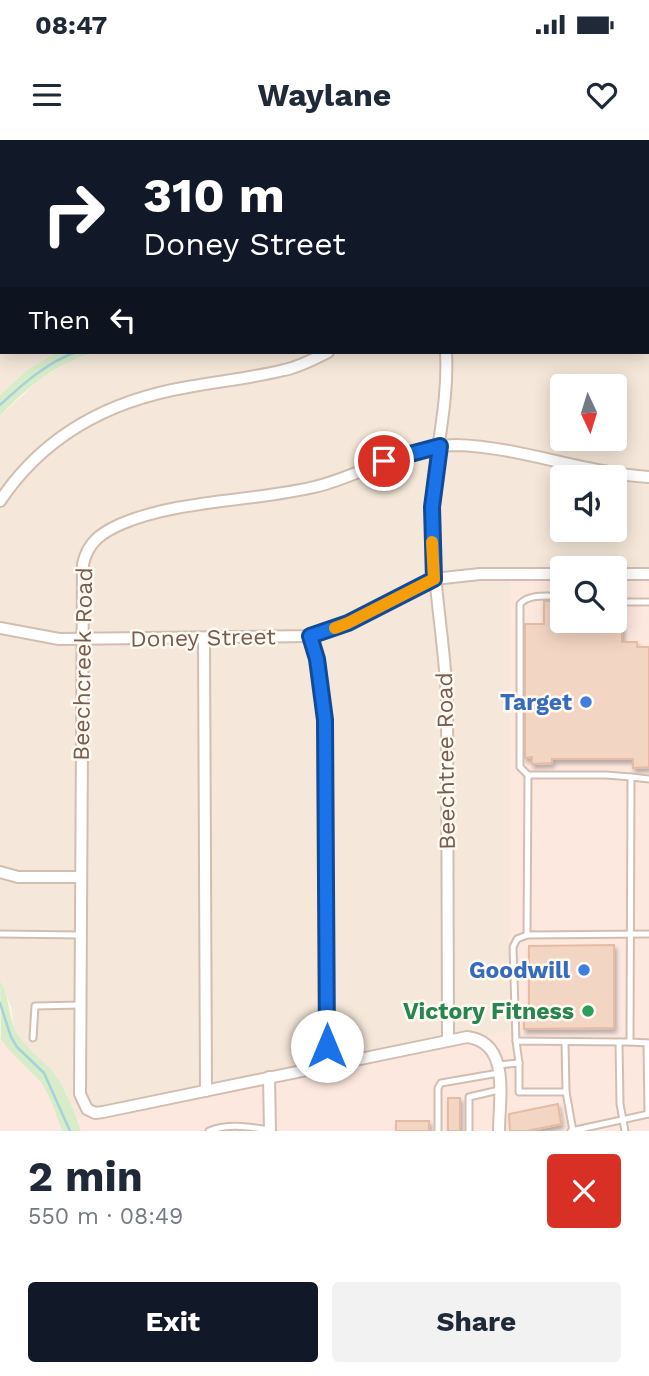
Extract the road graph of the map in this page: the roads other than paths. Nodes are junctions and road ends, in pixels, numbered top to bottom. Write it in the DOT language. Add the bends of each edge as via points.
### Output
graph roads {
  1 [pos="323,354"];
  2 [pos="446,354"];
  3 [pos="440,446"];
  4 [pos="649,477"];
  5 [pos="0,501"];
  6 [pos="550,574"];
  7 [pos="627,574"];
  8 [pos="649,574"];
  9 [pos="434,579"];
  10 [pos="550,596"];
  11 [pos="627,602"];
  12 [pos="649,602"];
  13 [pos="0,628"];
  14 [pos="310,636"];
  15 [pos="204,638"];
  16 [pos="82,639"];
  17 [pos="527,775"];
  18 [pos="631,777"];
  19 [pos="649,779"];
  20 [pos="0,872"];
  21 [pos="81,877"];
  22 [pos="1,934"];
  23 [pos="527,934"];
  24 [pos="631,934"];
  25 [pos="649,934"];
  26 [pos="81,935"];
  27 [pos="80,1005"];
  28 [pos="33,1038"];
  29 [pos="448,1040"];
  30 [pos="516,1041"];
  31 [pos="565,1042"];
  32 [pos="619,1042"];
  33 [pos="630,1042"];
  34 [pos="648,1043"];
  35 [pos="519,1063"];
  36 [pos="327,1066"];
  37 [pos="498,1069"];
  38 [pos="269,1077"];
  39 [pos="499,1090"];
  40 [pos="206,1091"];
  41 [pos="566,1092"];
  42 [pos="649,1114"];
  43 [pos="623,1121"];
  44 [pos="606,1128"];
  45 [pos="209,1131"];
  46 [pos="270,1131"];
  47 [pos="438,1131"];
  48 [pos="469,1131"];
  49 [pos="499,1131"];
  50 [pos="572,1131"];
  51 [pos="625,1131"];
  1 -- 5 [label="street" via="286,370 156,393 114,406 50,445 21,472"];
  2 -- 3 [label="street, Beechtree Road" via="448,382"];
  3 -- 4 [label="street, Beechcreek Road" via="492,448"];
  3 -- 9 [label="street, Beechtree Road" via="432,507"];
  3 -- 16 [label="street, Beechcreek Road" via="398,456 312,488 136,518 105,532 90,546 83,564"];
  6 -- 9 [label="street, Doney Street"];
  7 -- 8 [label="street"];
  9 -- 14 [label="street, Doney Street" via="348,623"];
  9 -- 29 [label="street, Beechtree Road" via="447,698"];
  10 -- 17 [label="lane" via="523,599 520,604 520,767"];
  11 -- 12 [label="lane"];
  13 -- 16 [label="street, Doney Street"];
  14 -- 15 [label="street, Doney Street"];
  14 -- 36 [label="street" via="325,720"];
  15 -- 16 [label="street, Doney Street"];
  15 -- 40 [label="street"];
  16 -- 21 [label="street, Beechcreek Road"];
  17 -- 18 [label="lane"];
  17 -- 23 [label="lane"];
  18 -- 19 [label="lane"];
  18 -- 24 [label="lane"];
  20 -- 21 [label="street" via="18,877"];
  21 -- 26 [label="street, Beechcreek Road"];
  22 -- 26 [label="lane"];
  23 -- 24 [label="lane"];
  23 -- 30 [label="lane" via="513,947"];
  24 -- 25 [label="lane"];
  24 -- 33 [label="lane"];
  26 -- 27 [label="street, Beechcreek Road"];
  27 -- 28 [label="lane" via="35,1006"];
  27 -- 40 [label="street, Beechcreek Road" via="80,1094 86,1109 103,1112"];
  29 -- 36 [label="street"];
  29 -- 37 [label="street" via="467,1037 484,1042 496,1055"];
  30 -- 31 [label="lane"];
  30 -- 35 [label="lane"];
  31 -- 32 [label="lane"];
  31 -- 41 [label="lane"];
  32 -- 33 [label="lane"];
  32 -- 43 [label="lane"];
  33 -- 34 [label="lane"];
  34 -- 42 [label="lane"];
  35 -- 37 [label="lane"];
  35 -- 41 [label="lane" via="519,1092"];
  36 -- 38 [label="street"];
  37 -- 39 [label="street"];
  37 -- 47 [label="lane" via="441,1083"];
  38 -- 40 [label="street"];
  38 -- 46 [label="street"];
  39 -- 48 [label="lane" via="470,1097"];
  39 -- 49 [label="street"];
  41 -- 50 [label="lane"];
  42 -- 43 [label="lane"];
  43 -- 44 [label="lane"];
  43 -- 51 [label="lane"];
  44 -- 50 [label="lane"];
  45 -- 46 [label="lane" via="239,1126"];
}
